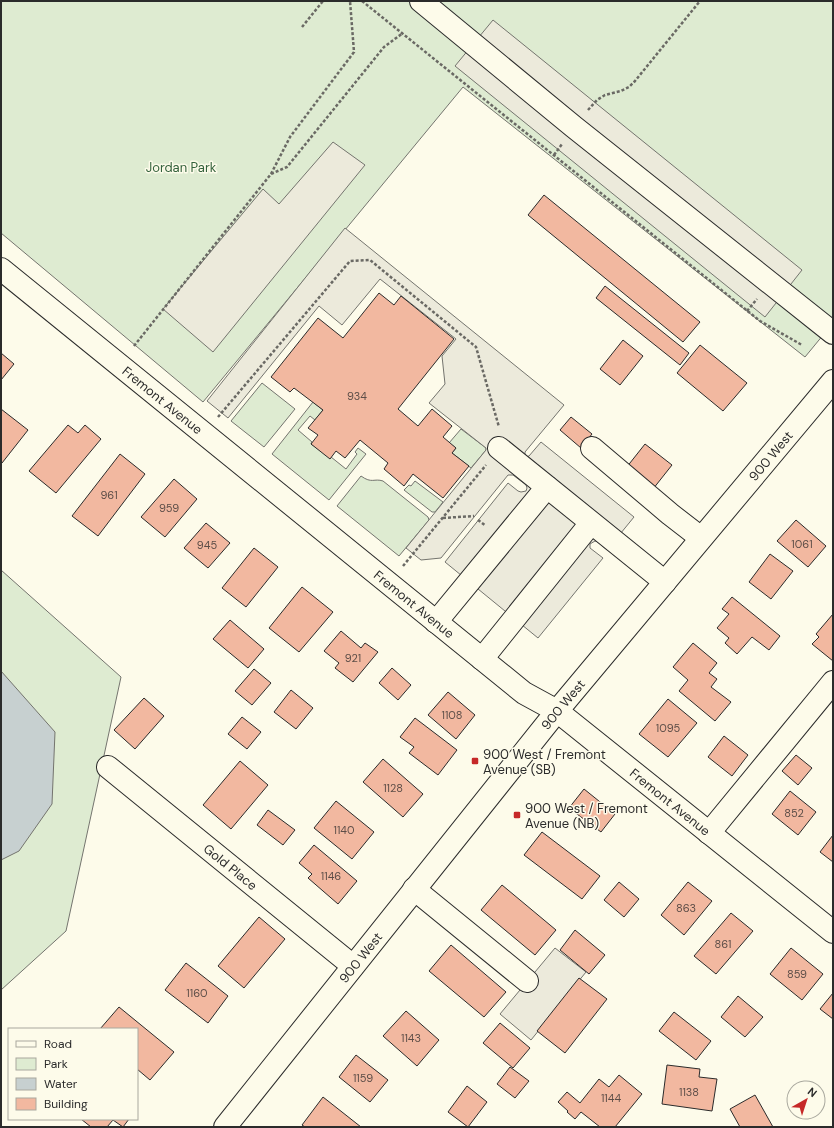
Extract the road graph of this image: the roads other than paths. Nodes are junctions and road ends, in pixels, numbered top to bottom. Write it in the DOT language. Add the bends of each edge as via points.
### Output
graph roads {
  1 [pos="421,1"];
  2 [pos="1,269"];
  3 [pos="833,333"];
  4 [pos="833,381"];
  5 [pos="499,448"];
  6 [pos="592,448"];
  7 [pos="547,487"];
  8 [pos="591,522"];
  9 [pos="701,538"];
  10 [pos="665,582"];
  11 [pos="436,622"];
  12 [pos="482,659"];
  13 [pos="833,682"];
  14 [pos="557,711"];
  15 [pos="108,767"];
  16 [pos="709,833"];
  17 [pos="414,889"];
  18 [pos="833,932"];
  19 [pos="353,966"];
  20 [pos="528,981"];
  21 [pos="225,1127"];
  1 -- 3 [label="street" via="574,127"];
  2 -- 11 [label="street, Fremont Avenue"];
  4 -- 9 [label="street, 900 West"];
  5 -- 7 [label="street"];
  6 -- 9 [label="street"];
  7 -- 8 [label="street"];
  7 -- 11 [label="street"];
  8 -- 10 [label="street"];
  8 -- 12 [label="street"];
  9 -- 10 [label="street, 900 West"];
  10 -- 14 [label="street, 900 West"];
  11 -- 12 [label="street, Fremont Avenue"];
  12 -- 14 [label="street, Fremont Avenue" via="524,693"];
  13 -- 16 [label="street"];
  14 -- 16 [label="street, Fremont Avenue"];
  14 -- 17 [label="street, 900 West"];
  15 -- 19 [label="street, Gold Place"];
  16 -- 18 [label="street, Fremont Avenue"];
  17 -- 19 [label="street, 900 West"];
  17 -- 20 [label="street"];
  19 -- 21 [label="street, 900 West"];
}
